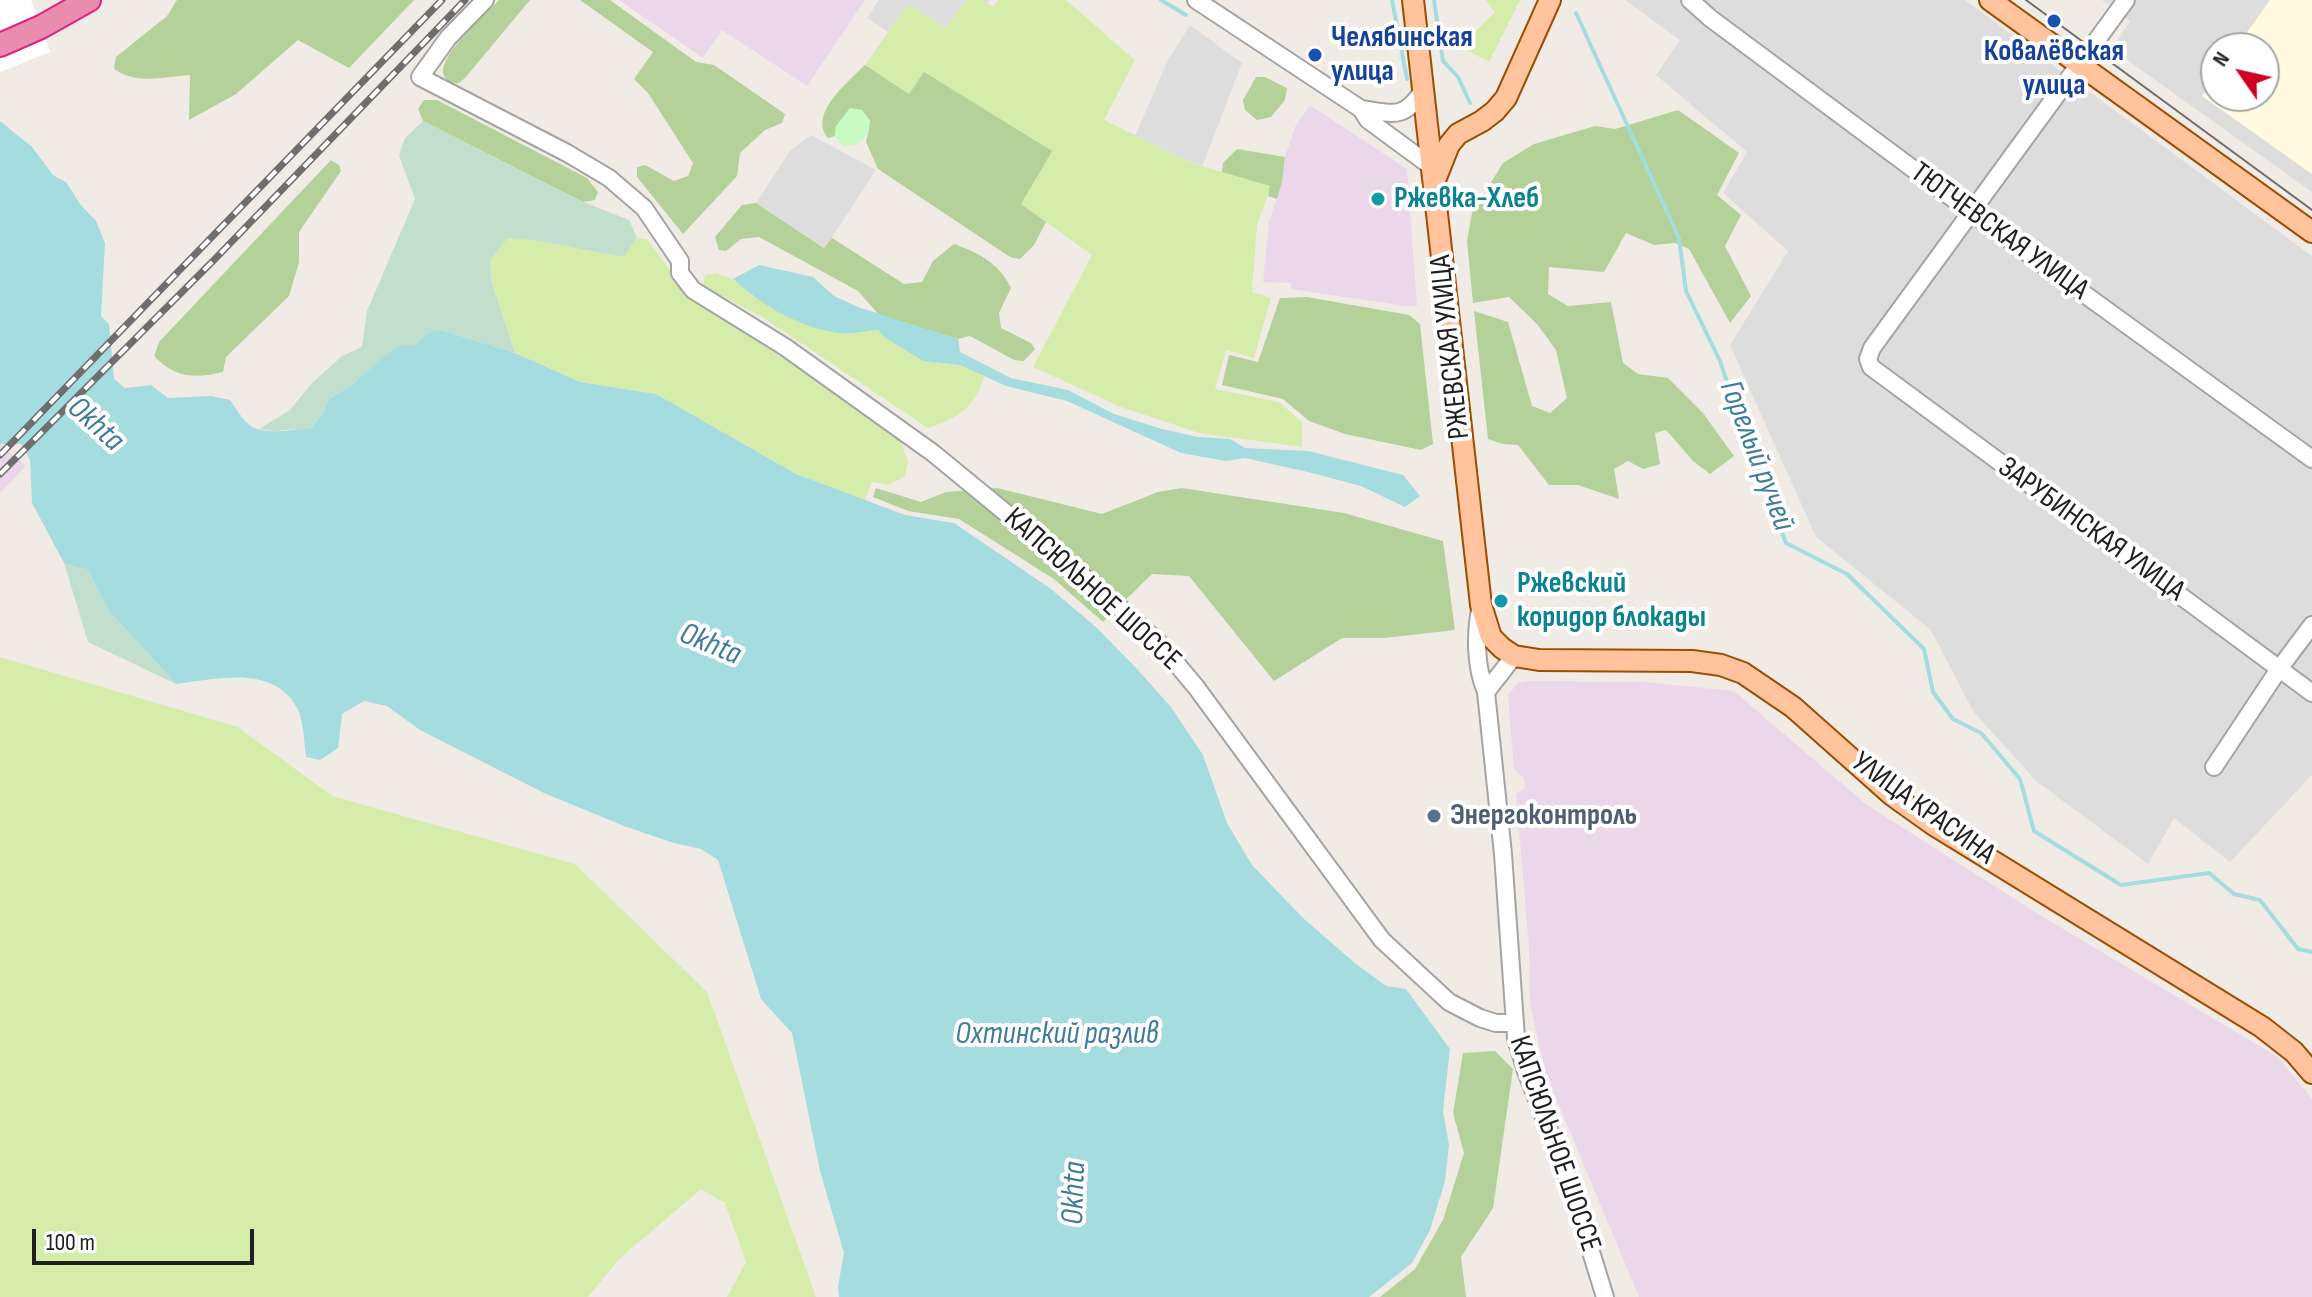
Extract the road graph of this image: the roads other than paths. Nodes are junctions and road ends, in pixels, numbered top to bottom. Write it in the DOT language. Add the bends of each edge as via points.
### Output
graph roads {
  1 [pos="89,0"];
  2 [pos="485,0"];
  3 [pos="1196,0"];
  4 [pos="1413,0"];
  5 [pos="1550,0"];
  6 [pos="1690,0"];
  7 [pos="1990,0"];
  8 [pos="2126,0"];
  9 [pos="0,45"];
  10 [pos="2078,64"];
  11 [pos="1423,90"];
  12 [pos="1361,109"];
  13 [pos="1433,175"];
  14 [pos="1971,212"];
  15 [pos="2312,232"];
  16 [pos="2312,459"];
  17 [pos="1481,605"];
  18 [pos="2312,625"];
  19 [pos="1514,656"];
  20 [pos="2279,669"];
  21 [pos="1486,692"];
  22 [pos="2312,693"];
  23 [pos="2214,767"];
  24 [pos="1514,1023"];
  25 [pos="2312,1073"];
  26 [pos="1605,1297"];
  1 -- 9 [label="highway"];
  2 -- 24 [label="street, КАПСЮЛЬНОЕ ШОССЕ" via="420,77 609,178 644,208 693,290 898,427 1107,596 1159,643 1196,687 1382,940 1449,1002 1480,1018"];
  3 -- 12 [label="street"];
  4 -- 11 [label="main road, РЖЕВСКАЯ УЛИЦА"];
  5 -- 13 [label="main road" via="1506,98 1458,134"];
  6 -- 14 [label="street, ТЮТЧЕВСКАЯ УЛИЦА"];
  7 -- 10 [label="main road"];
  8 -- 10 [label="street"];
  10 -- 14 [label="street"];
  10 -- 15 [label="main road"];
  11 -- 12 [label="street" via="1415,103 1391,115"];
  11 -- 13 [label="main road, РЖЕВСКАЯ УЛИЦА"];
  12 -- 13 [label="street"];
  13 -- 17 [label="main road, РЖЕВСКАЯ УЛИЦА"];
  14 -- 16 [label="street, ТЮТЧЕВСКАЯ УЛИЦА"];
  14 -- 20 [label="street, ЗАРУБИНСКАЯ УЛИЦА" via="1872,348 1871,367"];
  17 -- 19 [label="main road" via="1491,637"];
  17 -- 21 [label="street, РЖЕВСКАЯ УЛИЦА" via="1476,625"];
  18 -- 20 [label="street"];
  19 -- 21 [label="street"];
  19 -- 25 [label="main road, УЛИЦА КРАСИНА" via="1692,661 1743,673 1793,707 1934,825 2262,1027"];
  20 -- 22 [label="street, ЗАРУБИНСКАЯ УЛИЦА"];
  20 -- 23 [label="street"];
  21 -- 24 [label="street, РЖЕВСКАЯ УЛИЦА"];
  24 -- 26 [label="street, КАПСЮЛЬНОЕ ШОССЕ"];
}
